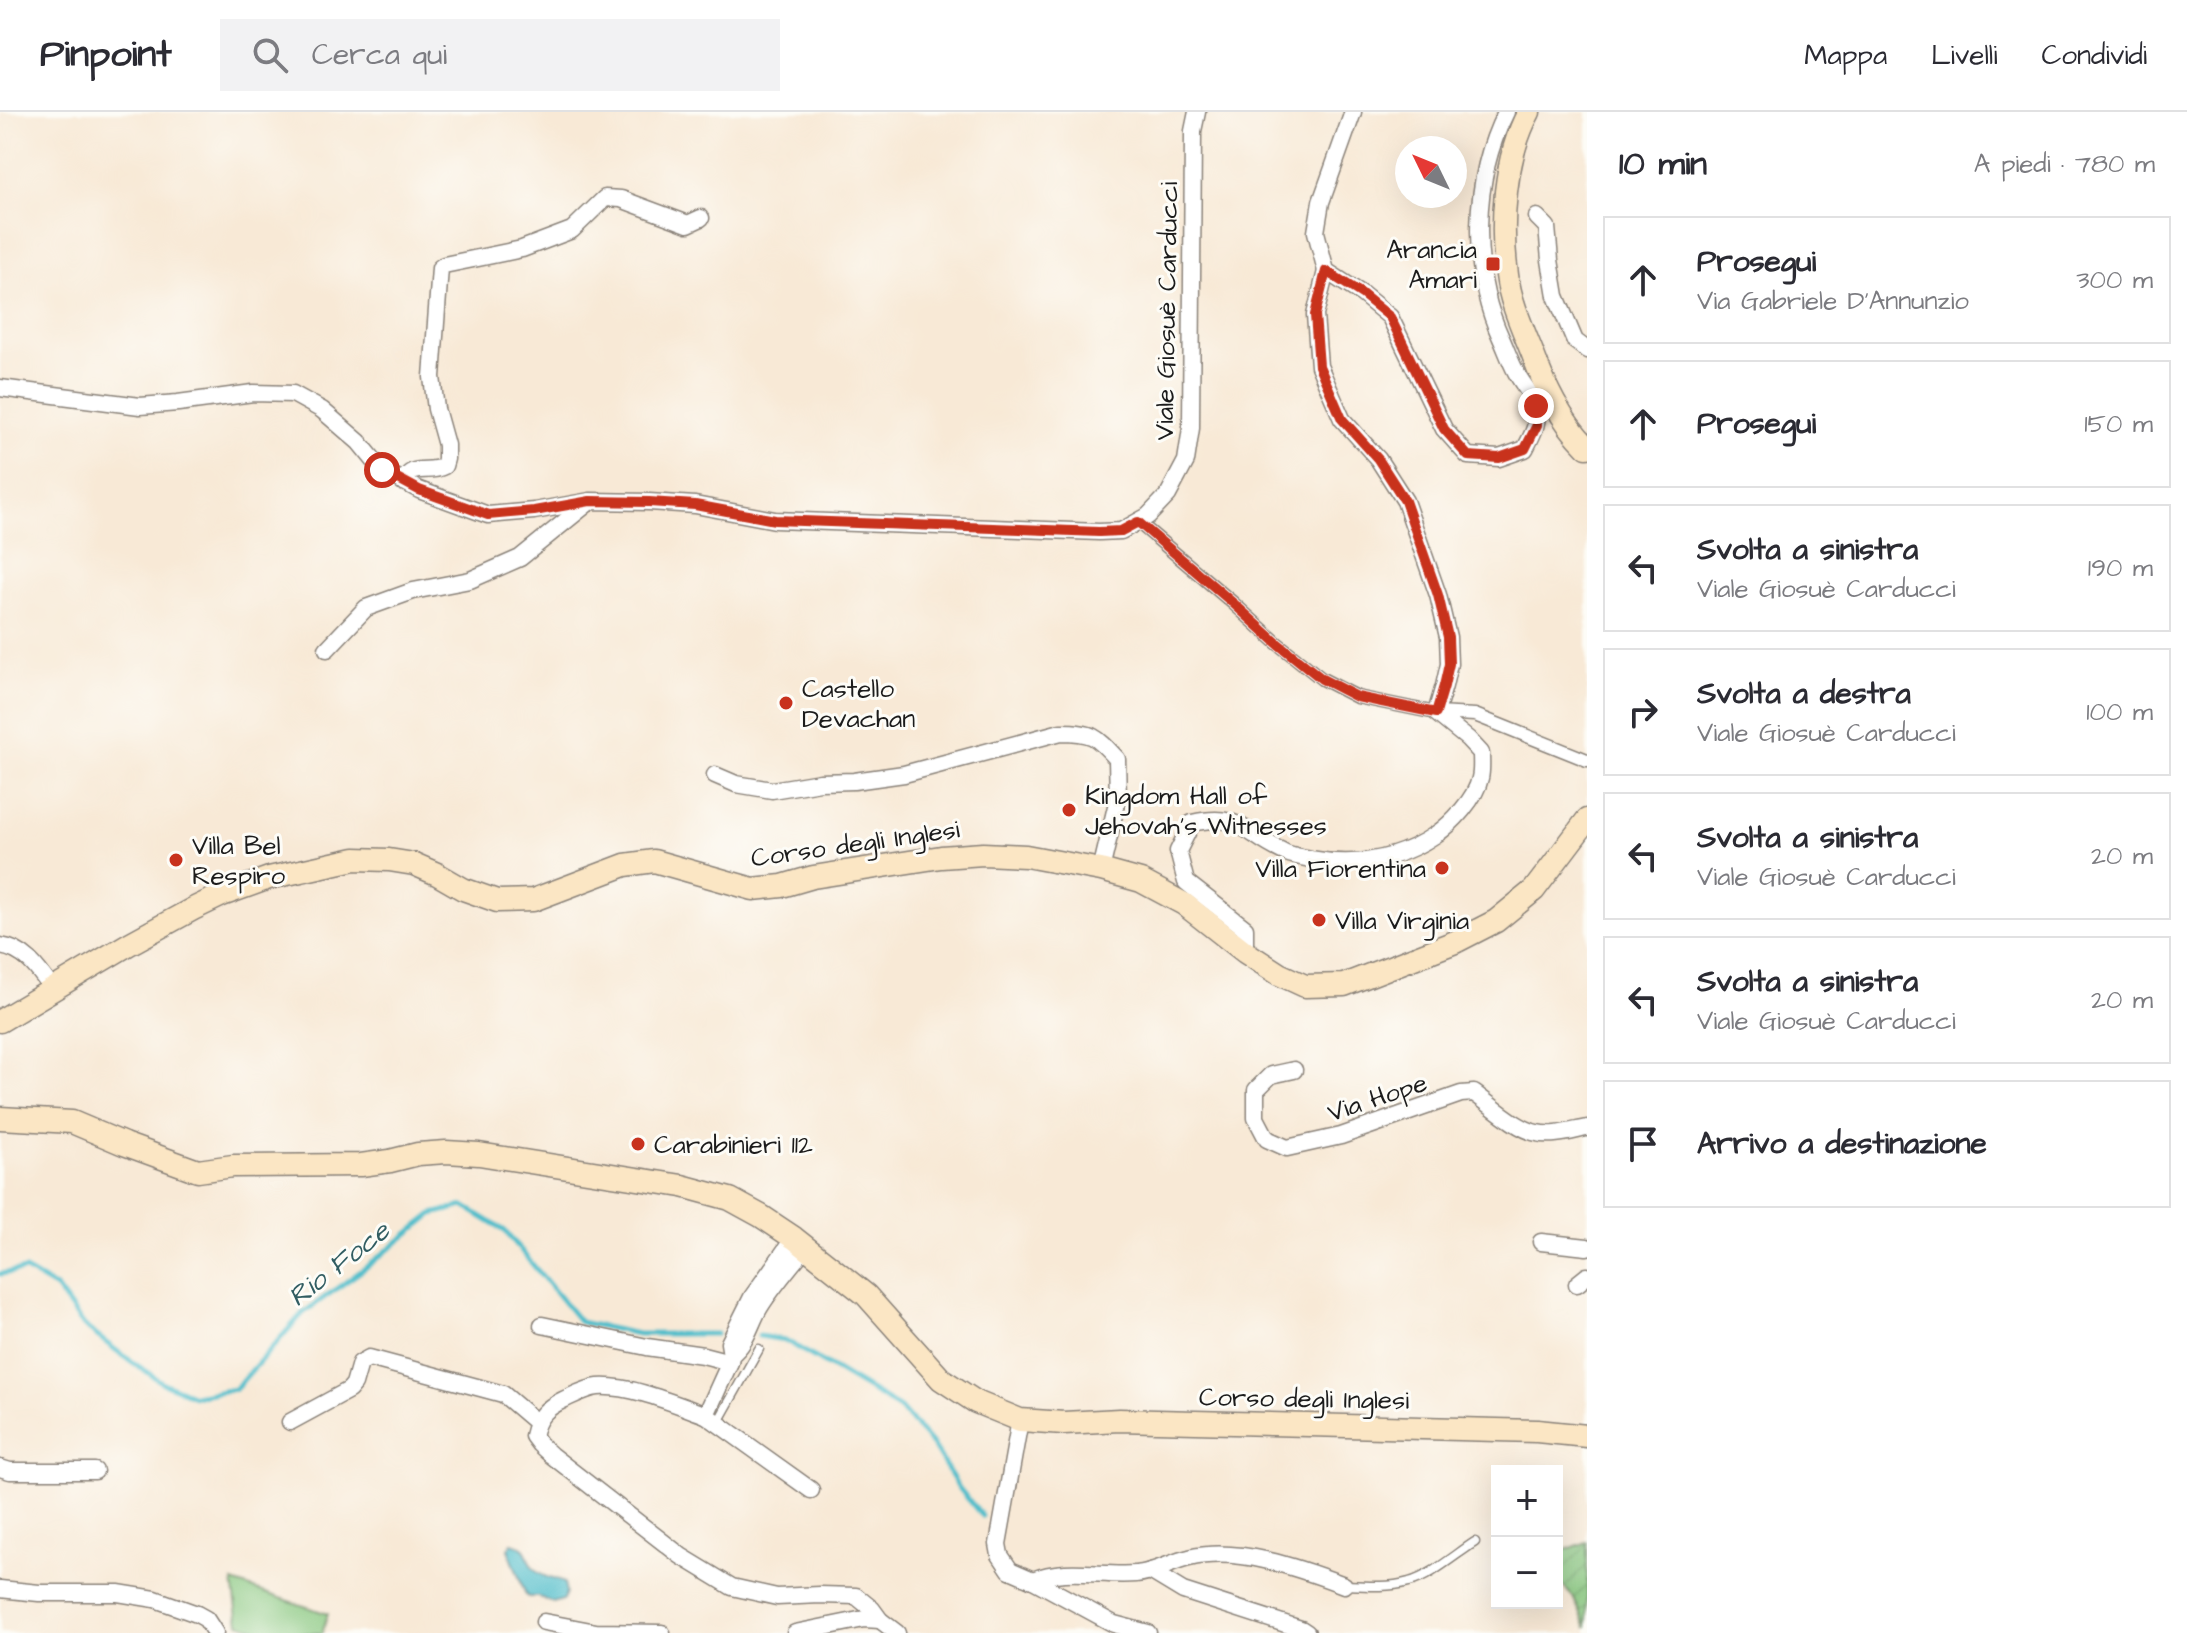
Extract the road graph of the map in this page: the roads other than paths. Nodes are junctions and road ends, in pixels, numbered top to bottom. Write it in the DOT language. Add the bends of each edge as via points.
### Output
graph roads {
  1 [pos="1197,112"];
  2 [pos="1353,112"];
  3 [pos="1506,112"];
  4 [pos="1529,112"];
  5 [pos="1537,217"];
  6 [pos="701,218"];
  7 [pos="1326,271"];
  8 [pos="1587,350"];
  9 [pos="0,388"];
  10 [pos="1587,447"];
  11 [pos="403,482"];
  12 [pos="590,501"];
  13 [pos="1138,522"];
  14 [pos="327,649"];
  15 [pos="1436,713"];
  16 [pos="1587,760"];
  17 [pos="715,775"];
  18 [pos="1587,820"];
  19 [pos="1101,870"];
  20 [pos="0,946"];
  21 [pos="1245,952"];
  22 [pos="53,990"];
  23 [pos="0,1021"];
  24 [pos="1294,1070"];
  25 [pos="0,1118"];
  26 [pos="1587,1128"];
  27 [pos="800,1242"];
  28 [pos="1541,1242"];
  29 [pos="1587,1247"];
  30 [pos="542,1325"];
  31 [pos="759,1349"];
  32 [pos="730,1358"];
  33 [pos="712,1419"];
  34 [pos="1020,1420"];
  35 [pos="290,1422"];
  36 [pos="536,1422"];
  37 [pos="1587,1436"];
  38 [pos="0,1468"];
  39 [pos="95,1471"];
  40 [pos="811,1490"];
  41 [pos="1475,1542"];
  42 [pos="1150,1571"];
  43 [pos="1033,1580"];
  44 [pos="1344,1585"];
  45 [pos="0,1589"];
  46 [pos="880,1620"];
  47 [pos="544,1622"];
  48 [pos="215,1633"];
  49 [pos="662,1633"];
  50 [pos="795,1633"];
  51 [pos="897,1633"];
  52 [pos="1148,1633"];
  53 [pos="1307,1633"];
  1 -- 13 [label="street, Viale Giosuè Carducci" via="1191,428 1186,461 1168,495"];
  2 -- 7 [label="street" via="1321,202 1316,232"];
  3 -- 7 [label="street" via="1485,173 1478,226 1482,277 1496,328 1536,406 1537,425 1525,449 1499,458 1468,456 1444,429 1390,317"];
  4 -- 10 [label="main road" via="1506,186 1507,277 1553,402"];
  5 -- 8 [label="street" via="1547,227 1556,296 1575,341"];
  6 -- 11 [label="street" via="688,224 605,198 572,230 522,249 440,268 432,377 446,459 438,469 412,470"];
  7 -- 15 [label="street" via="1315,315 1319,366 1342,419 1378,459 1405,501 1438,595 1449,664"];
  9 -- 11 [label="street" via="140,406 253,393 293,394 322,410 382,470"];
  11 -- 12 [label="street" via="488,515"];
  12 -- 13 [label="street, Viale Giosuè Carducci" via="695,505 775,520 1099,532 1121,531"];
  12 -- 14 [label="street" via="520,558 470,580 413,591 366,608"];
  13 -- 15 [label="street" via="1322,679 1357,697"];
  15 -- 16 [label="street" via="1475,715"];
  15 -- 21 [label="street" via="1481,753 1480,779 1448,826 1417,847 1358,863 1332,863 1283,852 1240,824 1213,818 1192,823 1178,851 1186,882 1245,928"];
  17 -- 19 [label="street" via="772,790 854,781 904,774 1061,732 1084,732 1117,759 1118,798"];
  18 -- 21 [label="main road, Corso degli Inglesi" via="1534,890 1496,921 1373,974 1344,985 1305,986"];
  19 -- 21 [label="main road, Corso degli Inglesi" via="1141,881 1184,904"];
  19 -- 22 [label="main road, Corso degli Inglesi" via="983,854 753,889 654,861 625,865 533,900 497,901 414,864 355,859 269,878 222,895"];
  20 -- 22 [label="street" via="12,947 36,966"];
  22 -- 23 [label="main road, Corso degli Inglesi"];
  24 -- 26 [label="street, Via Hope" via="1271,1075 1256,1090 1256,1118 1267,1139 1287,1148 1474,1093 1536,1133"];
  25 -- 27 [label="main road, Corso degli Inglesi" via="72,1122 198,1171 479,1154 682,1186 730,1199"];
  27 -- 32 [label="street" via="752,1297 729,1343"];
  27 -- 34 [label="main road, Corso degli Inglesi" via="866,1295 941,1379 976,1402"];
  28 -- 29 [label="street"];
  30 -- 32 [label="street"];
  31 -- 33 [label="lane"];
  32 -- 33 [label="street"];
  33 -- 36 [label="street" via="630,1390 598,1387 553,1405"];
  33 -- 40 [label="street"];
  34 -- 37 [label="main road, Corso degli Inglesi"];
  34 -- 43 [label="street" via="998,1544 1010,1570"];
  35 -- 36 [label="street" via="349,1390 357,1368 369,1358 503,1394"];
  36 -- 46 [label="street" via="533,1436 551,1455 714,1577 732,1587 777,1597 856,1596"];
  38 -- 39 [label="street"];
  41 -- 44 [label="lane" via="1407,1583"];
  42 -- 43 [label="street" via="1070,1573"];
  42 -- 44 [label="street" via="1191,1557 1247,1557"];
  42 -- 53 [label="street" via="1183,1591"];
  43 -- 52 [label="street" via="1114,1624"];
  45 -- 48 [label="street" via="155,1599 206,1619"];
  46 -- 50 [label="street"];
  46 -- 51 [label="street"];
  47 -- 49 [label="street" via="596,1632"];
}
